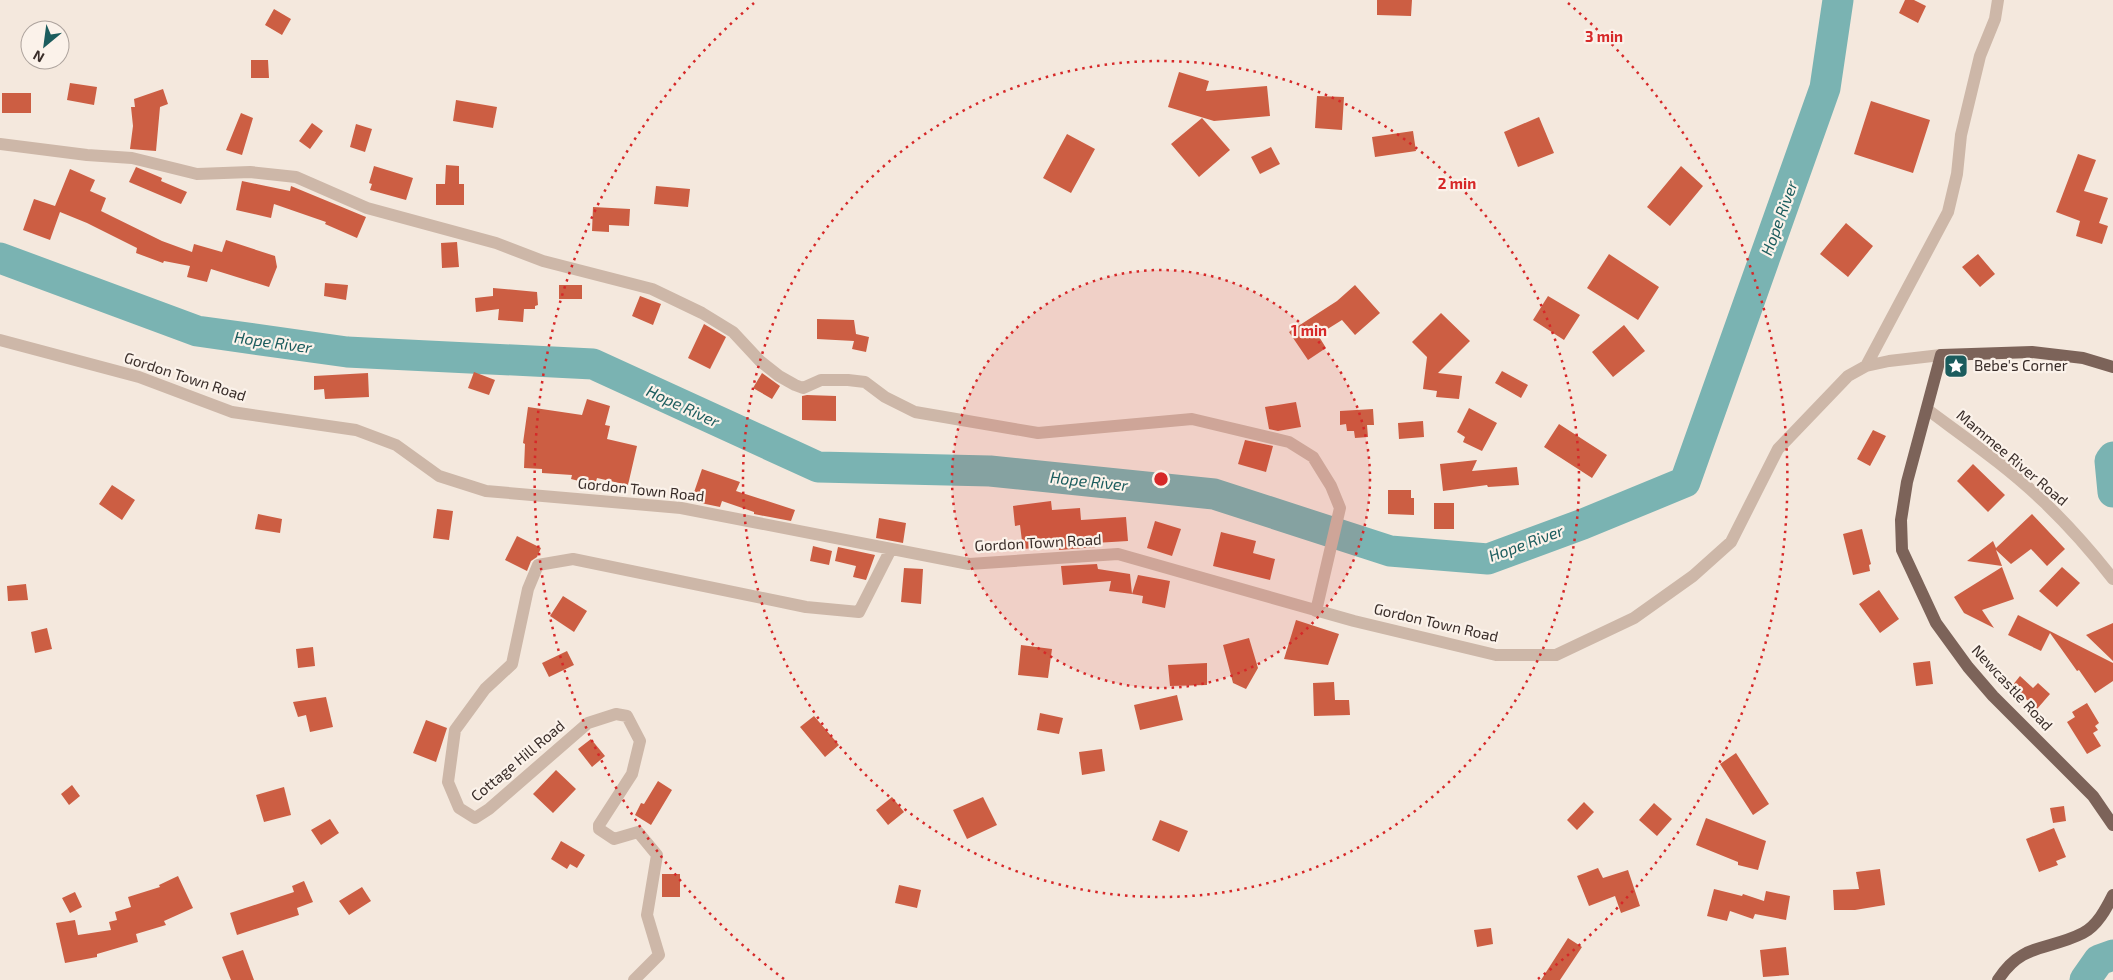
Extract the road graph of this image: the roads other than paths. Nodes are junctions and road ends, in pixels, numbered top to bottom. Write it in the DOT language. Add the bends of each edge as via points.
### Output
graph roads {
  1 [pos="1998,0"];
  2 [pos="0,144"];
  3 [pos="0,340"];
  4 [pos="1941,355"];
  5 [pos="1866,366"];
  6 [pos="2113,367"];
  7 [pos="1928,410"];
  8 [pos="891,549"];
  9 [pos="2113,578"];
  10 [pos="1316,611"];
  11 [pos="2113,825"];
  12 [pos="2113,895"];
  13 [pos="634,980"];
  14 [pos="1998,980"];
  1 -- 5 [label="street" via="1960,135 1957,174 1948,212"];
  2 -- 10 [label="street" via="132,158 197,174 250,172 296,177 367,208 652,290 702,313 732,332 779,376 803,388 821,380 864,382 915,412 1038,433 1192,419 1288,442 1313,457 1340,508"];
  3 -- 8 [label="street, Gordon Town Road" via="139,377 232,412 356,430 396,444 439,476 486,491 681,508"];
  4 -- 5 [label="street, Gordon Town Road"];
  4 -- 6 [label="main road" via="2032,352 2083,358"];
  4 -- 7 [label="main road, Newcastle Road"];
  5 -- 10 [label="street, Gordon Town Road" via="1848,376 1778,449 1731,542 1693,576 1634,618 1556,655 1496,654"];
  7 -- 9 [label="street, Mammee River Road" via="2044,501"];
  7 -- 11 [label="main road, Newcastle Road" via="1901,520 1902,550 1913,576 1936,624 1968,667 2093,796"];
  8 -- 10 [label="street, Gordon Town Road" via="969,564 1118,554"];
  8 -- 13 [label="street, Cottage Hill Road" via="859,612 806,607 573,559 538,565 528,589 512,664 484,689 455,730 448,782 459,808 475,818 489,810 588,723 616,714 627,716 640,741 632,774 599,825 599,830 614,839 638,832 657,855 648,915 659,955"];
  12 -- 14 [label="main road" via="2093,926 2083,933 2015,958"];
}
